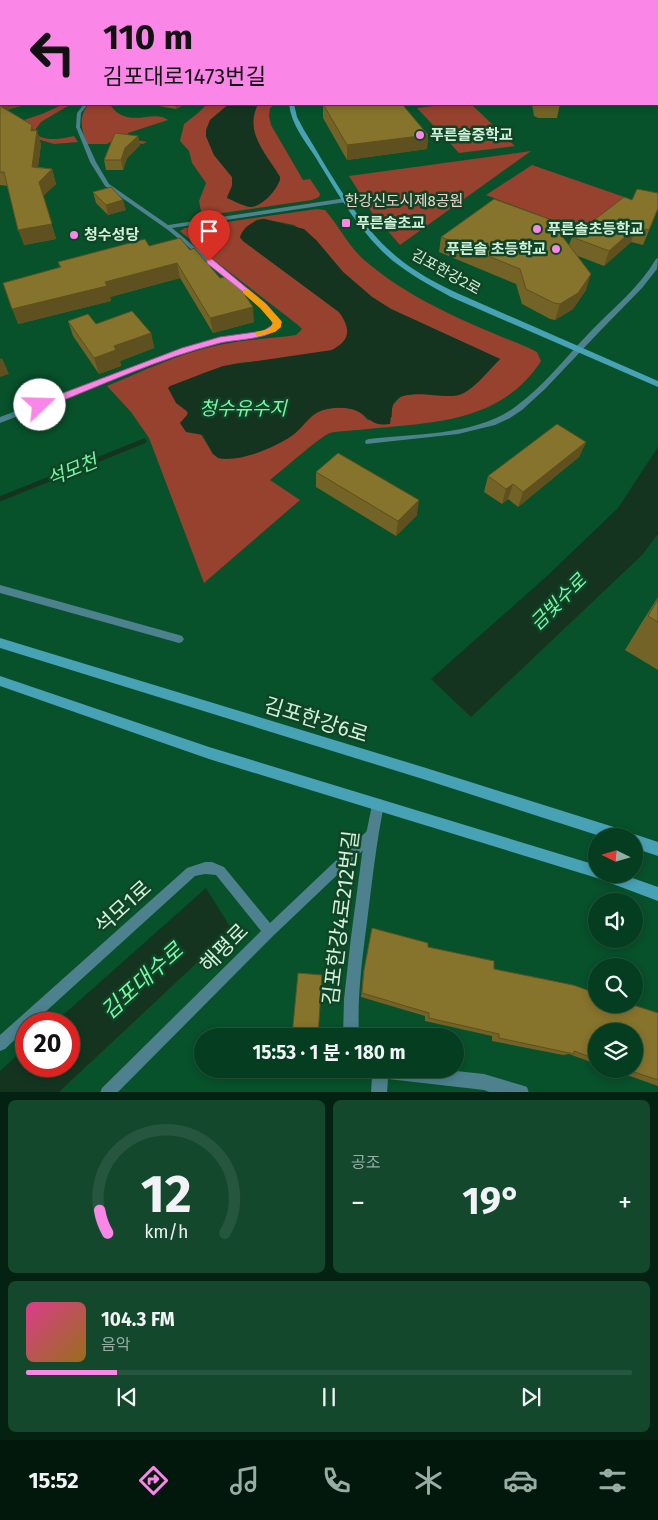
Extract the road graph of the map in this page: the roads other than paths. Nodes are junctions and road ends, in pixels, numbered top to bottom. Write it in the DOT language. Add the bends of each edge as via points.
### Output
graph roads {
  1 [pos="85,105"];
  2 [pos="291,105"];
  3 [pos="346,200"];
  4 [pos="167,227"];
  5 [pos="658,260"];
  6 [pos="578,349"];
  7 [pos="658,384"];
  8 [pos="0,420"];
  9 [pos="369,442"];
  10 [pos="0,589"];
  11 [pos="179,639"];
  12 [pos="0,644"];
  13 [pos="0,681"];
  14 [pos="378,805"];
  15 [pos="595,828"];
  16 [pos="371,835"];
  17 [pos="643,844"];
  18 [pos="658,849"];
  19 [pos="588,870"];
  20 [pos="627,883"];
  21 [pos="658,894"];
  22 [pos="269,932"];
  23 [pos="351,1028"];
  24 [pos="0,1044"];
  25 [pos="377,1078"];
  26 [pos="448,1078"];
  27 [pos="106,1092"];
  28 [pos="380,1092"];
  29 [pos="521,1092"];
  1 -- 4 [label="lane" via="79,113 78,127 107,185"];
  2 -- 3 [label="street, 김포한강2로" via="298,123"];
  3 -- 4 [label="lane"];
  3 -- 6 [label="street, 김포한강2로" via="381,246 423,279"];
  4 -- 8 [label="lane" via="263,306 278,322 277,327 266,333 220,340 185,350"];
  5 -- 6 [label="street" via="646,279"];
  6 -- 7 [label="street, 김포한강2로"];
  6 -- 9 [label="street" via="531,397 506,416 463,430"];
  10 -- 11 [label="lane"];
  12 -- 15 [label="street, 김포한강6로"];
  13 -- 14 [label="street" via="208,753"];
  14 -- 16 [label="street, 김포한강4로212번길"];
  14 -- 19 [label="street"];
  16 -- 22 [label="lane, 해평로"];
  16 -- 23 [label="street, 김포한강4로212번길" via="354,971"];
  17 -- 18 [label="street"];
  20 -- 21 [label="street"];
  22 -- 24 [label="lane, 석모1로" via="220,871 211,867 191,872"];
  22 -- 27 [label="lane, 해평로"];
  25 -- 28 [label="street"];
  26 -- 29 [label="street" via="484,1082"];
}
